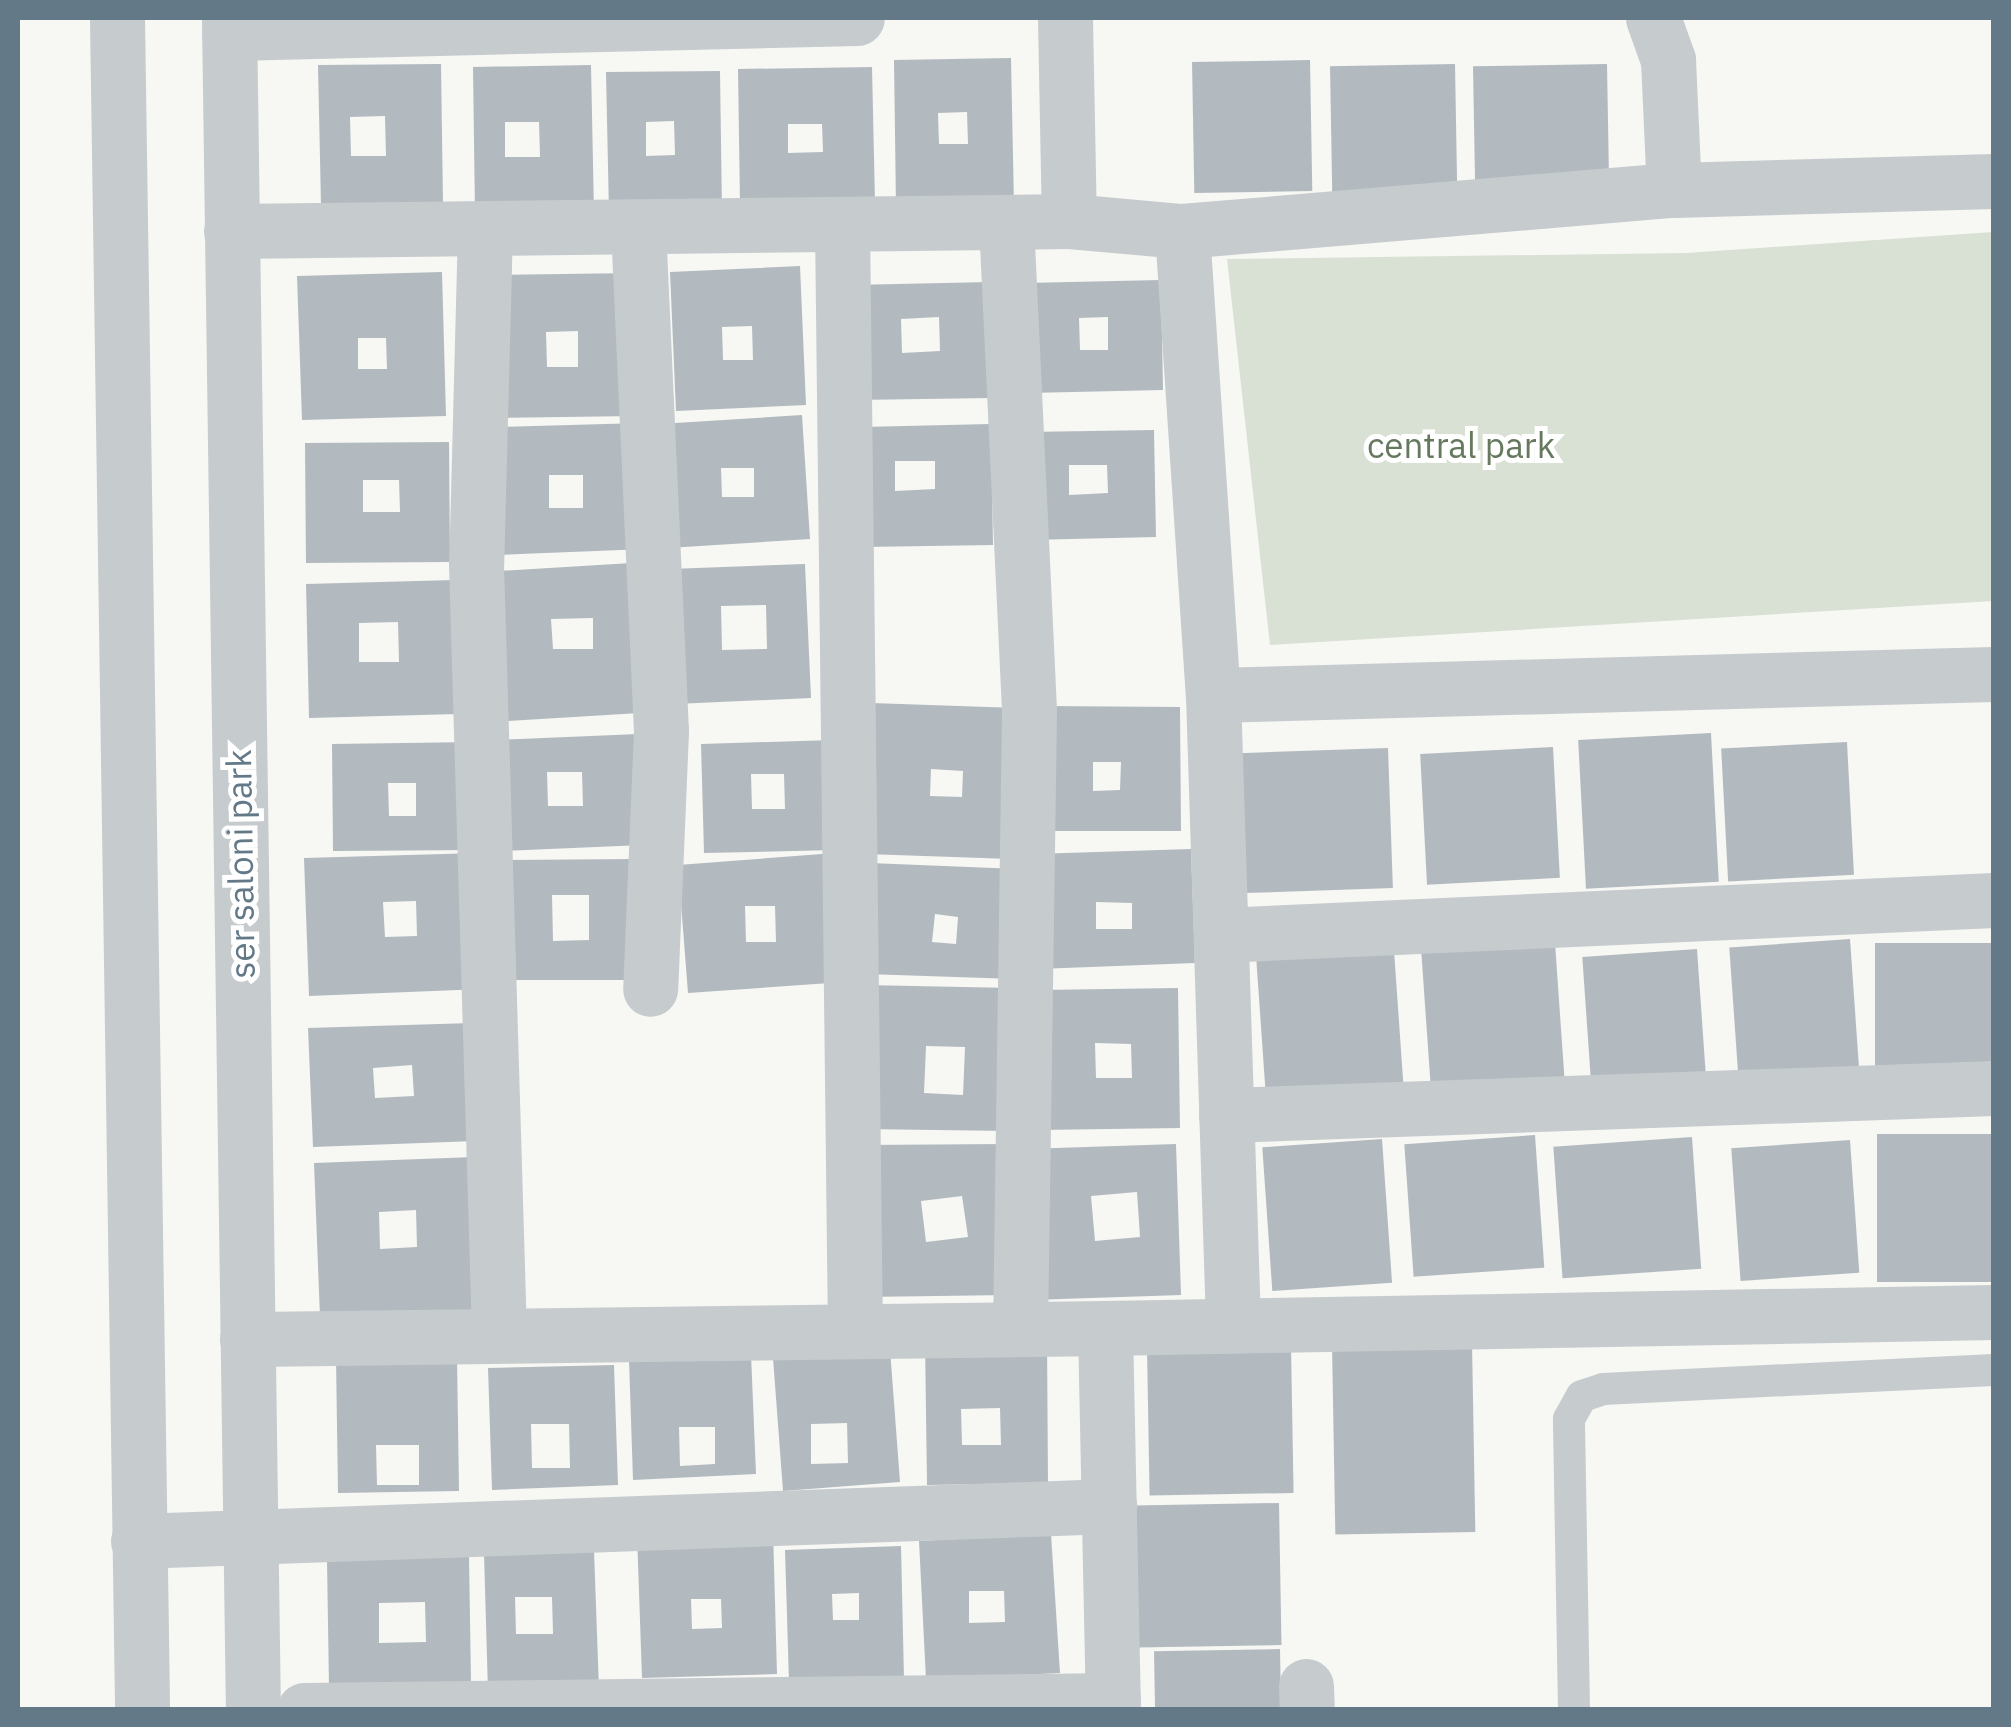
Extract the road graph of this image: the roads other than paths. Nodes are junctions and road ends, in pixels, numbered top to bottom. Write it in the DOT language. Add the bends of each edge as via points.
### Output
graph roads {
  1 [pos="116,18"];
  2 [pos="857,18"];
  3 [pos="1066,18"];
  4 [pos="1652,18"];
  5 [pos="229,25"];
  6 [pos="1994,182"];
  7 [pos="1674,190"];
  8 [pos="1006,222"];
  9 [pos="1068,222"];
  10 [pos="842,224"];
  11 [pos="638,226"];
  12 [pos="485,228"];
  13 [pos="231,231"];
  14 [pos="1182,231"];
  15 [pos="1994,674"];
  16 [pos="1213,694"];
  17 [pos="1994,900"];
  18 [pos="1221,935"];
  19 [pos="650,989"];
  20 [pos="1994,1088"];
  21 [pos="1226,1115"];
  22 [pos="1994,1312"];
  23 [pos="1233,1326"];
  24 [pos="1105,1328"];
  25 [pos="1020,1329"];
  26 [pos="856,1331"];
  27 [pos="498,1335"];
  28 [pos="247,1339"];
  29 [pos="1994,1370"];
  30 [pos="1109,1506"];
  31 [pos="249,1539"];
  32 [pos="138,1541"];
  33 [pos="1113,1705"];
  34 [pos="142,1710"];
  35 [pos="253,1710"];
  36 [pos="304,1710"];
  37 [pos="1574,1710"];
  1 -- 32 [label="street"];
  2 -- 5 [label="street"];
  3 -- 9 [label="street"];
  4 -- 7 [label="street" via="1668,60"];
  5 -- 13 [label="street, ser saloni park"];
  6 -- 7 [label="street"];
  7 -- 14 [label="street"];
  8 -- 9 [label="street"];
  8 -- 10 [label="street"];
  8 -- 25 [label="street" via="1029,711"];
  9 -- 14 [label="street"];
  10 -- 11 [label="street"];
  10 -- 26 [label="street"];
  11 -- 12 [label="street"];
  11 -- 19 [label="street" via="661,730"];
  12 -- 13 [label="street"];
  12 -- 27 [label="street" via="476,564"];
  13 -- 28 [label="street, ser saloni park"];
  14 -- 16 [label="street"];
  15 -- 16 [label="street"];
  16 -- 18 [label="street"];
  17 -- 18 [label="street"];
  18 -- 21 [label="street"];
  20 -- 21 [label="street"];
  21 -- 23 [label="street"];
  22 -- 23 [label="street"];
  23 -- 24 [label="street"];
  24 -- 25 [label="street"];
  24 -- 30 [label="street"];
  25 -- 26 [label="street"];
  26 -- 27 [label="street"];
  27 -- 28 [label="street"];
  28 -- 31 [label="street, ser saloni park"];
  29 -- 37 [label="lane" via="1603,1388 1582,1396 1569,1419"];
  30 -- 31 [label="street"];
  30 -- 33 [label="street"];
  31 -- 32 [label="street"];
  31 -- 35 [label="street, ser saloni park"];
  32 -- 34 [label="street"];
  33 -- 36 [label="street"];
}
